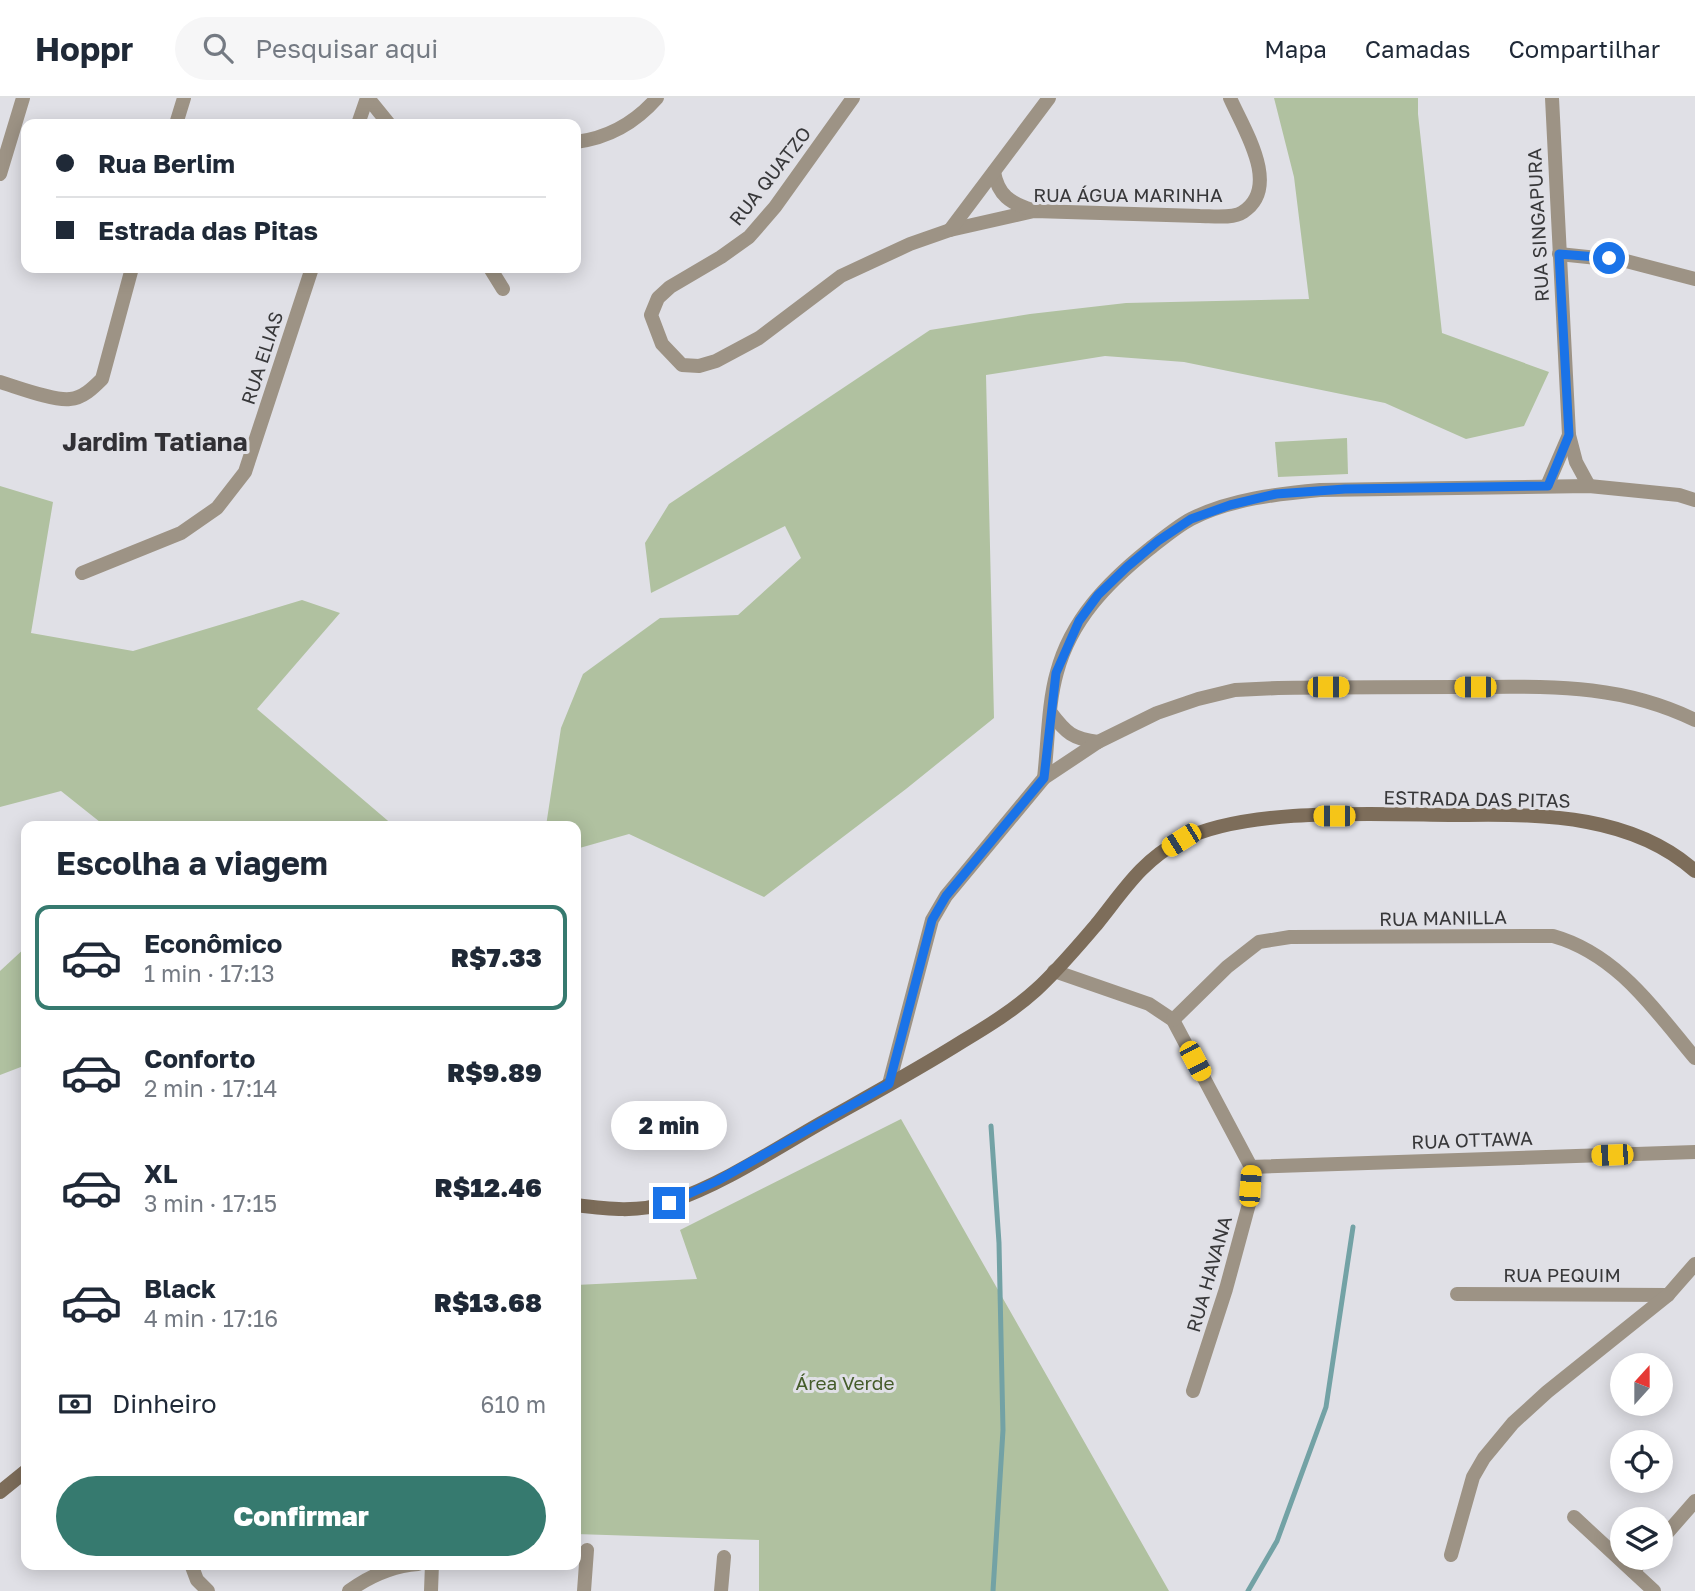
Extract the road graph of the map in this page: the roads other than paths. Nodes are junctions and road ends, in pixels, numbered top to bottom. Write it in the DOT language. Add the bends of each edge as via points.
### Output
graph roads {
  1 [pos="23,98"];
  2 [pos="184,98"];
  3 [pos="368,98"];
  4 [pos="657,98"];
  5 [pos="853,98"];
  6 [pos="1049,98"];
  7 [pos="1230,98"];
  8 [pos="1552,98"];
  9 [pos="178,119"];
  10 [pos="360,119"];
  11 [pos="385,119"];
  12 [pos="581,141"];
  13 [pos="994,172"];
  14 [pos="0,174"];
  15 [pos="1034,211"];
  16 [pos="950,230"];
  17 [pos="1559,254"];
  18 [pos="131,273"];
  19 [pos="310,273"];
  20 [pos="493,273"];
  21 [pos="1695,279"];
  22 [pos="670,287"];
  23 [pos="503,289"];
  24 [pos="0,382"];
  25 [pos="1569,435"];
  26 [pos="1548,486"];
  27 [pos="1589,486"];
  28 [pos="1695,500"];
  29 [pos="82,573"];
  30 [pos="1051,713"];
  31 [pos="1695,720"];
  32 [pos="1098,742"];
  33 [pos="1044,778"];
  34 [pos="1695,871"];
  35 [pos="1054,971"];
  36 [pos="1173,1020"];
  37 [pos="1695,1058"];
  38 [pos="889,1084"];
  39 [pos="1695,1152"];
  40 [pos="1251,1167"];
  41 [pos="581,1205"];
  42 [pos="1695,1264"];
  43 [pos="1457,1294"];
  44 [pos="1668,1295"];
  45 [pos="1193,1391"];
  46 [pos="21,1475"];
  47 [pos="0,1492"];
  48 [pos="1695,1501"];
  49 [pos="1574,1517"];
  50 [pos="1673,1526"];
  51 [pos="587,1550"];
  52 [pos="1451,1555"];
  53 [pos="724,1557"];
  54 [pos="193,1570"];
  55 [pos="388,1570"];
  56 [pos="432,1570"];
  57 [pos="1633,1571"];
  58 [pos="208,1591"];
  59 [pos="349,1591"];
  60 [pos="431,1591"];
  61 [pos="584,1591"];
  62 [pos="721,1591"];
  63 [pos="1654,1591"];
  1 -- 14 [label="street"];
  2 -- 9 [label="street"];
  3 -- 10 [label="street"];
  3 -- 11 [label="street"];
  4 -- 12 [label="street" via="617,131"];
  5 -- 22 [label="street, RUA QUATZO" via="749,237"];
  6 -- 13 [label="street"];
  7 -- 15 [label="street, RUA ÁGUA MARINHA" via="1261,178 1257,197 1242,213"];
  8 -- 17 [label="street, RUA SINGAPURA"];
  13 -- 15 [label="street" via="1006,199"];
  13 -- 16 [label="street"];
  15 -- 16 [label="street, RUA ÁGUA MARINHA"];
  16 -- 22 [label="street, RUA ÁGUA MARINHA" via="841,276 759,338 699,366 682,365 662,344 651,315 657,298"];
  17 -- 21 [label="street" via="1626,261"];
  17 -- 25 [label="street, RUA SINGAPURA"];
  18 -- 24 [label="street" via="102,379 90,391 70,399"];
  19 -- 29 [label="street, RUA ELIAS" via="245,472 216,508 181,533"];
  20 -- 23 [label="street"];
  25 -- 26 [label="street, RUA SINGAPURA"];
  25 -- 27 [label="street, RUA SINGAPURA"];
  26 -- 27 [label="street"];
  26 -- 30 [label="street" via="1276,494 1191,519 1127,567 1079,621 1056,673"];
  27 -- 28 [label="street"];
  30 -- 32 [label="street" via="1078,740"];
  30 -- 33 [label="street"];
  31 -- 32 [label="street" via="1644,699 1599,690 1278,688 1235,690 1198,699"];
  32 -- 33 [label="street"];
  33 -- 38 [label="street" via="946,896 932,920"];
  34 -- 35 [label="main road, ESTRADA DAS PITAS" via="1658,844 1638,836 1552,816 1256,820 1211,828 1150,859"];
  35 -- 36 [label="street" via="1149,1004"];
  35 -- 38 [label="main road, ESTRADA DAS PITAS" via="983,1029"];
  36 -- 37 [label="street, RUA MANILLA" via="1259,943 1290,937 1553,936 1576,942 1602,957 1644,997"];
  36 -- 40 [label="street"];
  38 -- 41 [label="main road, ESTRADA DAS PITAS" via="669,1203 637,1209"];
  39 -- 40 [label="street, RUA OTTAWA"];
  40 -- 45 [label="street, RUA HAVANA" via="1245,1216"];
  42 -- 44 [label="street"];
  43 -- 44 [label="street, RUA PEQUIM"];
  44 -- 52 [label="street" via="1513,1423 1473,1477"];
  46 -- 47 [label="main road"];
  48 -- 50 [label="street"];
  49 -- 57 [label="street"];
  51 -- 61 [label="street"];
  53 -- 62 [label="street"];
  54 -- 58 [label="street"];
  55 -- 59 [label="street"];
  56 -- 60 [label="street"];
  57 -- 63 [label="street"];
}
